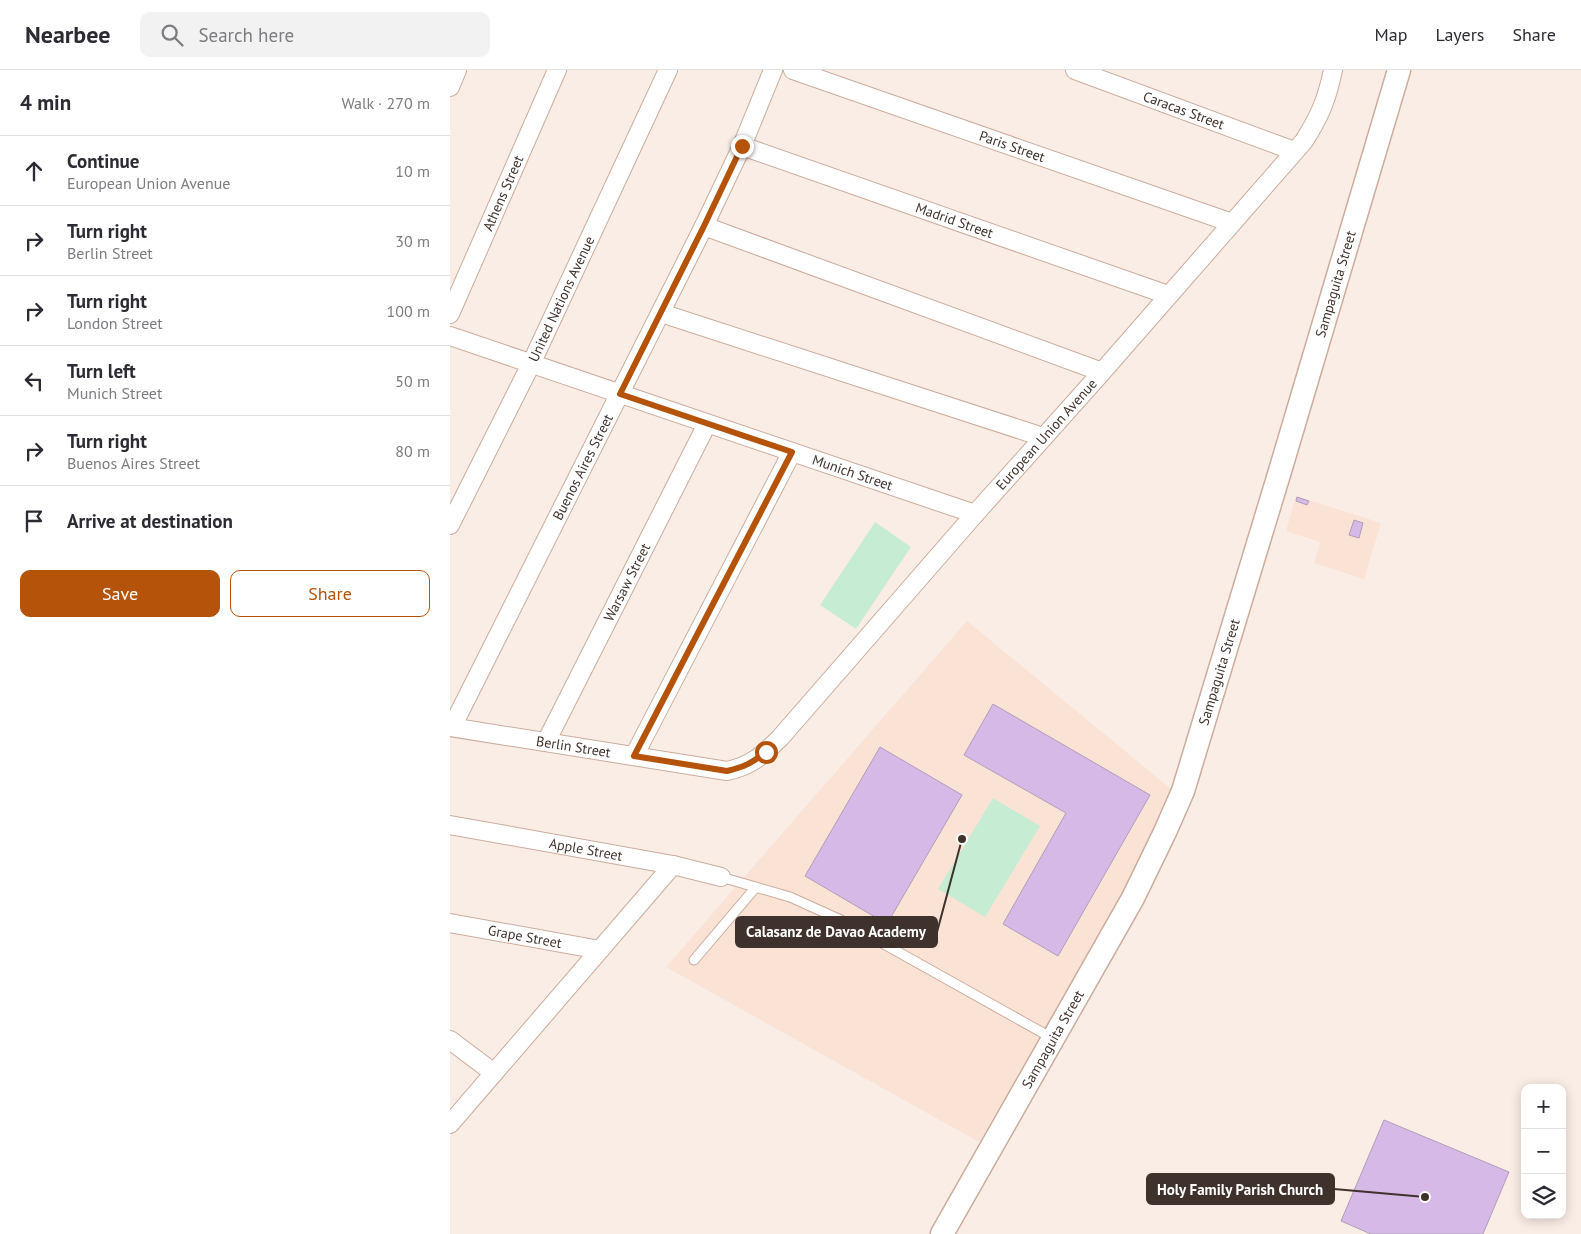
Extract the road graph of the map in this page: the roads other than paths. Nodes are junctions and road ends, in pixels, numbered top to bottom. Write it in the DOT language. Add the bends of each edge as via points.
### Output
graph roads {
  1 [pos="457,70"];
  2 [pos="556,70"];
  3 [pos="668,70"];
  4 [pos="773,70"];
  5 [pos="793,70"];
  6 [pos="1075,70"];
  7 [pos="1333,70"];
  8 [pos="1399,70"];
  9 [pos="450,87"];
  10 [pos="742,146"];
  11 [pos="1294,151"];
  12 [pos="1232,223"];
  13 [pos="704,226"];
  14 [pos="1168,295"];
  15 [pos="660,313"];
  16 [pos="450,314"];
  17 [pos="450,336"];
  18 [pos="531,364"];
  19 [pos="1102,372"];
  20 [pos="620,394"];
  21 [pos="707,424"];
  22 [pos="1043,437"];
  23 [pos="792,452"];
  24 [pos="974,514"];
  25 [pos="450,526"];
  26 [pos="451,727"];
  27 [pos="546,742"];
  28 [pos="634,756"];
  29 [pos="727,771"];
  30 [pos="450,825"];
  31 [pos="673,865"];
  32 [pos="720,877"];
  33 [pos="756,887"];
  34 [pos="450,923"];
  35 [pos="600,950"];
  36 [pos="694,960"];
  37 [pos="1053,1038"];
  38 [pos="450,1040"];
  39 [pos="494,1073"];
  40 [pos="450,1124"];
  41 [pos="942,1234"];
  1 -- 9 [label="street"];
  2 -- 16 [label="street, Athens Street"];
  3 -- 18 [label="street, United Nations Avenue"];
  4 -- 10 [label="street, Buenos Aires Street"];
  5 -- 12 [label="street, Paris Street"];
  6 -- 11 [label="street, Caracas Street"];
  7 -- 11 [label="street, European Union Avenue" via="1327,97 1316,122"];
  8 -- 37 [label="street, Sampaguita Street" via="1183,791 1132,898"];
  10 -- 13 [label="street, Buenos Aires Street"];
  10 -- 14 [label="street, Madrid Street"];
  11 -- 12 [label="street, European Union Avenue"];
  12 -- 14 [label="street, European Union Avenue"];
  13 -- 15 [label="street, Buenos Aires Street"];
  13 -- 19 [label="street"];
  14 -- 19 [label="street, European Union Avenue"];
  15 -- 20 [label="street, Buenos Aires Street"];
  15 -- 22 [label="street"];
  17 -- 18 [label="street, Munich Street"];
  18 -- 20 [label="street, Munich Street"];
  18 -- 25 [label="street, United Nations Avenue"];
  19 -- 22 [label="street, European Union Avenue"];
  20 -- 21 [label="street, Munich Street"];
  20 -- 26 [label="street, Buenos Aires Street"];
  21 -- 23 [label="street, Munich Street"];
  21 -- 27 [label="street, Warsaw Street"];
  22 -- 24 [label="street, European Union Avenue"];
  23 -- 24 [label="street, Munich Street"];
  23 -- 28 [label="street"];
  24 -- 29 [label="street, European Union Avenue" via="780,738 752,763"];
  26 -- 27 [label="street, Berlin Street"];
  27 -- 28 [label="street, Berlin Street"];
  28 -- 29 [label="street, Berlin Street"];
  30 -- 31 [label="street, Apple Street"];
  31 -- 32 [label="street, Apple Street"];
  31 -- 35 [label="street"];
  32 -- 33 [label="lane"];
  33 -- 36 [label="lane"];
  33 -- 37 [label="lane" via="790,897 841,920"];
  34 -- 35 [label="street, Grape Street"];
  35 -- 39 [label="street"];
  37 -- 41 [label="street, Sampaguita Street"];
  38 -- 39 [label="street"];
  39 -- 40 [label="street"];
}
